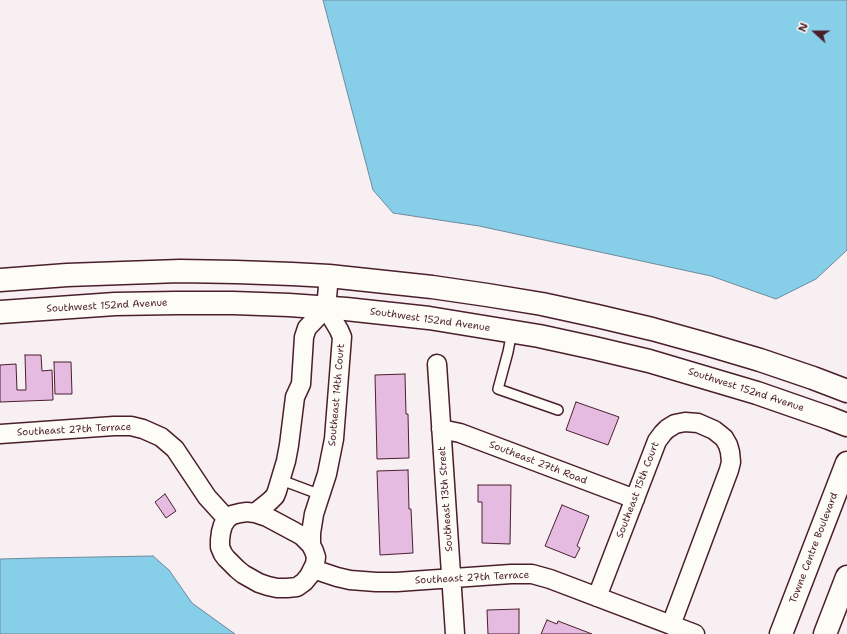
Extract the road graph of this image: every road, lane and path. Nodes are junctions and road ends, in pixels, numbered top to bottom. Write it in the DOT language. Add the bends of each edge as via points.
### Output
graph roads {
  1 [pos="329,276"];
  2 [pos="0,280"];
  3 [pos="326,308"];
  4 [pos="0,312"];
  5 [pos="512,331"];
  6 [pos="437,364"];
  7 [pos="847,391"];
  8 [pos="558,410"];
  9 [pos="847,425"];
  10 [pos="441,429"];
  11 [pos="0,434"];
  12 [pos="847,463"];
  13 [pos="281,480"];
  14 [pos="321,495"];
  15 [pos="634,499"];
  16 [pos="255,513"];
  17 [pos="227,519"];
  18 [pos="311,545"];
  19 [pos="313,569"];
  20 [pos="847,577"];
  21 [pos="451,578"];
  22 [pos="597,597"];
  23 [pos="671,625"];
  24 [pos="455,634"];
  25 [pos="695,634"];
  26 [pos="781,634"];
  27 [pos="825,634"];
  1 -- 2 [label="street" via="264,272 166,272"];
  1 -- 3 [label="street"];
  1 -- 7 [label="street" via="473,293 590,314 733,352"];
  3 -- 4 [label="street, Southwest 152nd Avenue" via="168,303"];
  3 -- 5 [label="street, Southwest 152nd Avenue" via="400,315"];
  3 -- 13 [label="street" via="307,328 304,337 301,384 295,397 290,440"];
  3 -- 14 [label="street, Southeast 14th Court" via="342,337 334,439"];
  5 -- 8 [label="lane" via="498,389"];
  5 -- 9 [label="street, Southwest 152nd Avenue" via="601,349 676,368"];
  6 -- 10 [label="street, Southeast 13th Street"];
  10 -- 15 [label="street, Southeast 27th Road" via="460,433"];
  10 -- 21 [label="street, Southeast 13th Street"];
  11 -- 17 [label="street, Southeast 27th Terrace" via="114,426 144,429 161,437 175,449 207,497"];
  12 -- 26 [label="street, Towne Centre Boulevard"];
  13 -- 14 [label="lane"];
  13 -- 16 [label="street" via="275,496"];
  14 -- 18 [label="street, Southeast 14th Court" via="314,514"];
  15 -- 22 [label="street, Southeast 15th Court"];
  15 -- 23 [label="street, Southeast 15th Court" via="657,441 667,429 681,422 694,422 714,430 724,438 730,452 730,470"];
  16 -- 17 [label="street" via="240,513"];
  16 -- 18 [label="street" via="302,536"];
  17 -- 19 [label="street" via="221,532 221,550 237,569 251,579 277,588 297,587"];
  18 -- 19 [label="street" via="316,557"];
  19 -- 21 [label="street, Southeast 27th Terrace" via="337,577 363,581 397,582"];
  20 -- 27 [label="street"];
  21 -- 22 [label="street, Southeast 27th Terrace" via="532,574"];
  21 -- 24 [label="street, Southeast 13th Street"];
  22 -- 23 [label="street, Southeast 27th Terrace"];
  23 -- 25 [label="street, Southeast 27th Terrace"];
}
